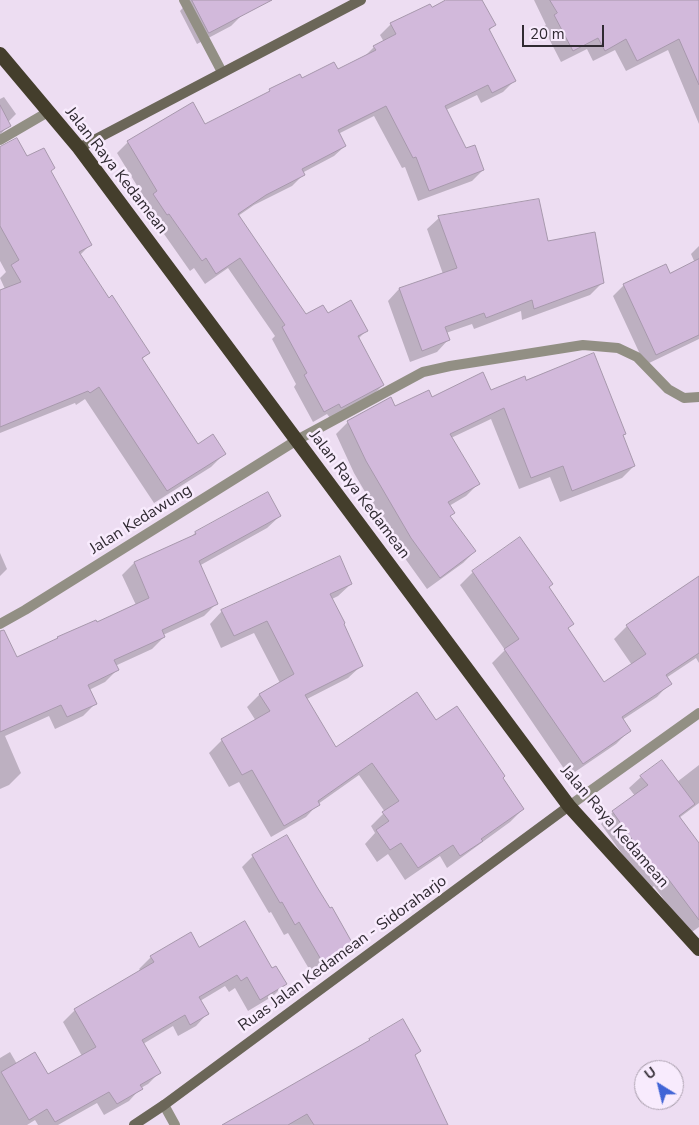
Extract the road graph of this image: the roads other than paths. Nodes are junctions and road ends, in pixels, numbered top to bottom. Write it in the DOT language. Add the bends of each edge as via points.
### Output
graph roads {
  1 [pos="184,0"];
  2 [pos="361,0"];
  3 [pos="0,54"];
  4 [pos="222,72"];
  5 [pos="48,112"];
  6 [pos="0,140"];
  7 [pos="79,148"];
  8 [pos="699,397"];
  9 [pos="297,440"];
  10 [pos="0,624"];
  11 [pos="699,713"];
  12 [pos="569,806"];
  13 [pos="699,949"];
  14 [pos="164,1105"];
  15 [pos="134,1125"];
  16 [pos="175,1125"];
  1 -- 4 [label="street"];
  2 -- 4 [label="main road"];
  3 -- 5 [label="highway, Jalan Raya Kedamean"];
  4 -- 7 [label="main road"];
  5 -- 6 [label="street"];
  5 -- 7 [label="highway, Jalan Raya Kedamean"];
  7 -- 9 [label="highway, Jalan Raya Kedamean"];
  8 -- 9 [label="street, Jalan Kedawung" via="684,398 668,389 637,356 618,348 583,345 424,372"];
  9 -- 10 [label="street, Jalan Kedawung"];
  9 -- 12 [label="highway, Jalan Raya Kedamean"];
  11 -- 12 [label="street"];
  12 -- 13 [label="highway, Jalan Raya Kedamean"];
  12 -- 14 [label="main road, Ruas Jalan Kedamean - Sidoraharjo"];
  14 -- 15 [label="main road, Ruas Jalan Kedamean - Sidoraharjo"];
  14 -- 16 [label="street"];
}
